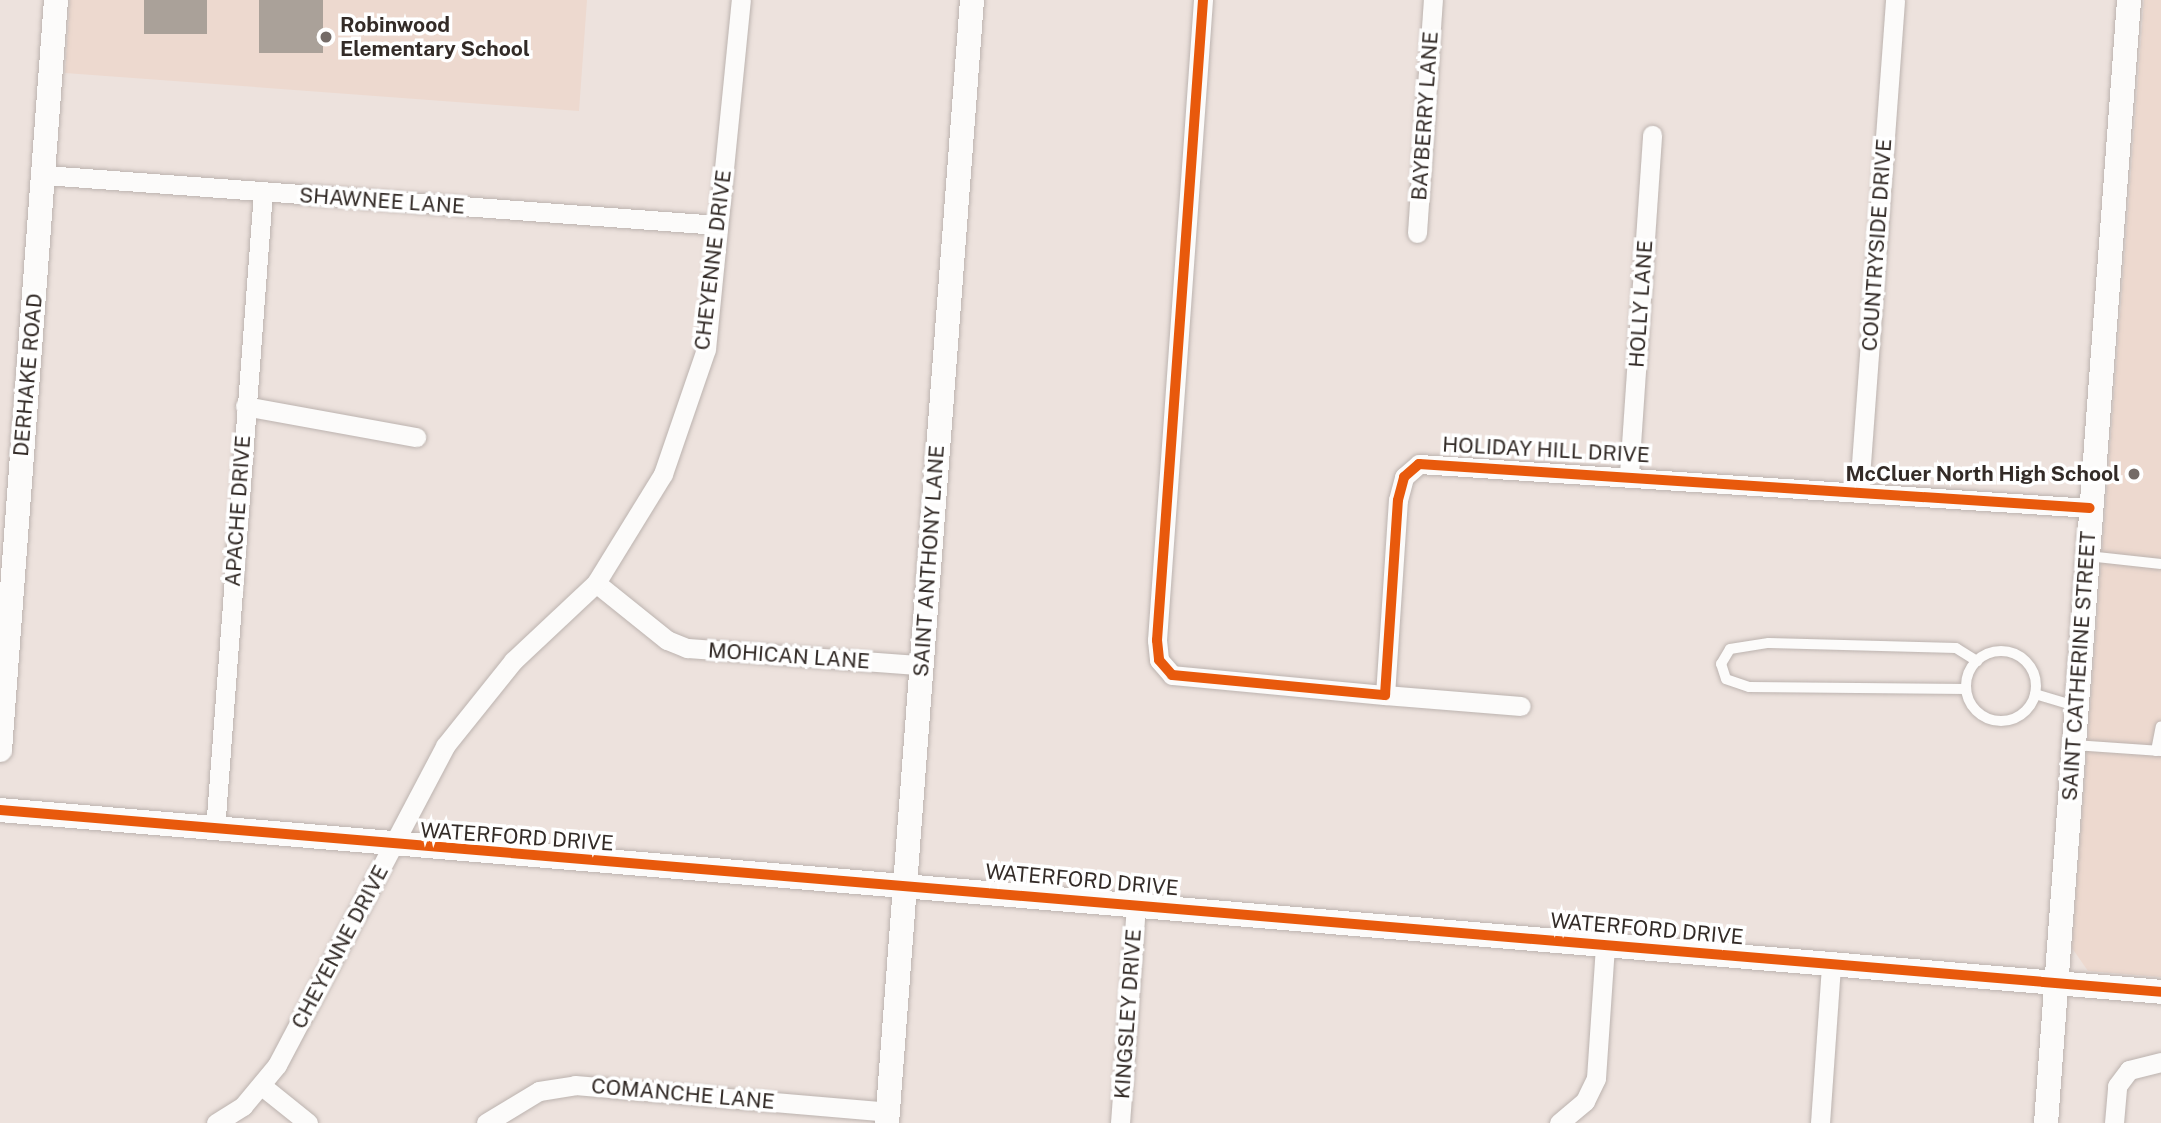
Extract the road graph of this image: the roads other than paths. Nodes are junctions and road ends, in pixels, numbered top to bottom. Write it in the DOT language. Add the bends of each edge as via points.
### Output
graph roads {
  1 [pos="56,0"];
  2 [pos="741,0"];
  3 [pos="972,0"];
  4 [pos="1203,0"];
  5 [pos="1433,0"];
  6 [pos="1895,0"];
  7 [pos="2129,0"];
  8 [pos="1653,135"];
  9 [pos="45,175"];
  10 [pos="263,192"];
  11 [pos="718,225"];
  12 [pos="1417,233"];
  13 [pos="245,406"];
  14 [pos="416,436"];
  15 [pos="1629,474"];
  16 [pos="1859,491"];
  17 [pos="2090,508"];
  18 [pos="2087,556"];
  19 [pos="2161,564"];
  20 [pos="6,569"];
  21 [pos="596,583"];
  22 [pos="1977,662"];
  23 [pos="921,665"];
  24 [pos="1966,689"];
  25 [pos="1385,695"];
  26 [pos="2035,695"];
  27 [pos="1521,706"];
  28 [pos="2076,706"];
  29 [pos="2161,726"];
  30 [pos="2073,745"];
  31 [pos="0,750"];
  32 [pos="2158,751"];
  33 [pos="0,810"];
  34 [pos="215,830"];
  35 [pos="394,847"];
  36 [pos="904,884"];
  37 [pos="1136,904"];
  38 [pos="1605,945"];
  39 [pos="1831,965"];
  40 [pos="2056,984"];
  41 [pos="2161,992"];
  42 [pos="2161,1062"];
  43 [pos="262,1086"];
  44 [pos="888,1117"];
  45 [pos="216,1123"];
  46 [pos="308,1123"];
  47 [pos="486,1123"];
  48 [pos="1120,1123"];
  49 [pos="1559,1123"];
  50 [pos="1820,1123"];
  51 [pos="2046,1123"];
  52 [pos="2114,1123"];
  1 -- 9 [label="street, DERHAKE ROAD"];
  2 -- 11 [label="street, CHEYENNE DRIVE"];
  3 -- 23 [label="street, SAINT ANTHONY LANE"];
  4 -- 25 [label="street" via="1159,660 1172,675 1197,682"];
  5 -- 12 [label="street, BAYBERRY LANE"];
  6 -- 16 [label="street, COUNTRYSIDE DRIVE"];
  7 -- 17 [label="street, SAINT CATHERINE STREET"];
  8 -- 15 [label="street, HOLLY LANE"];
  9 -- 10 [label="street, SHAWNEE LANE"];
  9 -- 20 [label="street, DERHAKE ROAD"];
  10 -- 11 [label="street, SHAWNEE LANE"];
  10 -- 13 [label="street, APACHE DRIVE"];
  11 -- 21 [label="street, CHEYENNE DRIVE" via="706,349 667,462"];
  13 -- 14 [label="street"];
  13 -- 34 [label="street, APACHE DRIVE"];
  15 -- 16 [label="street, HOLIDAY HILL DRIVE"];
  15 -- 25 [label="street, HOLIDAY HILL DRIVE" via="1438,461 1412,470 1398,500"];
  16 -- 17 [label="street, HOLIDAY HILL DRIVE"];
  17 -- 18 [label="street, SAINT CATHERINE STREET"];
  18 -- 19 [label="lane"];
  18 -- 28 [label="street, SAINT CATHERINE STREET"];
  20 -- 31 [label="street, DERHAKE ROAD"];
  21 -- 23 [label="street, MOHICAN LANE" via="667,640 687,648"];
  21 -- 35 [label="street, CHEYENNE DRIVE" via="513,662 445,746"];
  22 -- 24 [label="lane"];
  22 -- 24 [label="lane" via="1956,648 1769,643 1731,649 1721,664 1726,679 1749,687"];
  22 -- 26 [label="lane" via="1994,652 2016,655 2032,672"];
  23 -- 36 [label="street, SAINT ANTHONY LANE"];
  24 -- 26 [label="lane" via="1980,714 2001,721 2022,714"];
  25 -- 27 [label="street"];
  26 -- 28 [label="lane"];
  28 -- 30 [label="street, SAINT CATHERINE STREET"];
  29 -- 32 [label="lane"];
  30 -- 32 [label="lane"];
  30 -- 40 [label="street, SAINT CATHERINE STREET"];
  33 -- 34 [label="street, WATERFORD DRIVE"];
  34 -- 35 [label="street, WATERFORD DRIVE"];
  35 -- 36 [label="street, WATERFORD DRIVE"];
  35 -- 43 [label="street, CHEYENNE DRIVE"];
  36 -- 37 [label="street, WATERFORD DRIVE"];
  36 -- 44 [label="street, SAINT ANTHONY LANE"];
  37 -- 38 [label="street, WATERFORD DRIVE"];
  37 -- 48 [label="street, KINGSLEY DRIVE"];
  38 -- 39 [label="street, WATERFORD DRIVE"];
  38 -- 49 [label="street" via="1596,1078 1585,1101"];
  39 -- 40 [label="street, WATERFORD DRIVE"];
  39 -- 50 [label="street"];
  40 -- 41 [label="street, WATERFORD DRIVE"];
  40 -- 51 [label="street, SAINT CATHERINE STREET"];
  42 -- 52 [label="street" via="2129,1070 2117,1086"];
  43 -- 45 [label="street, CHEYENNE DRIVE"];
  43 -- 46 [label="street"];
  44 -- 47 [label="street, COMANCHE LANE" via="575,1085 539,1091"];
}
